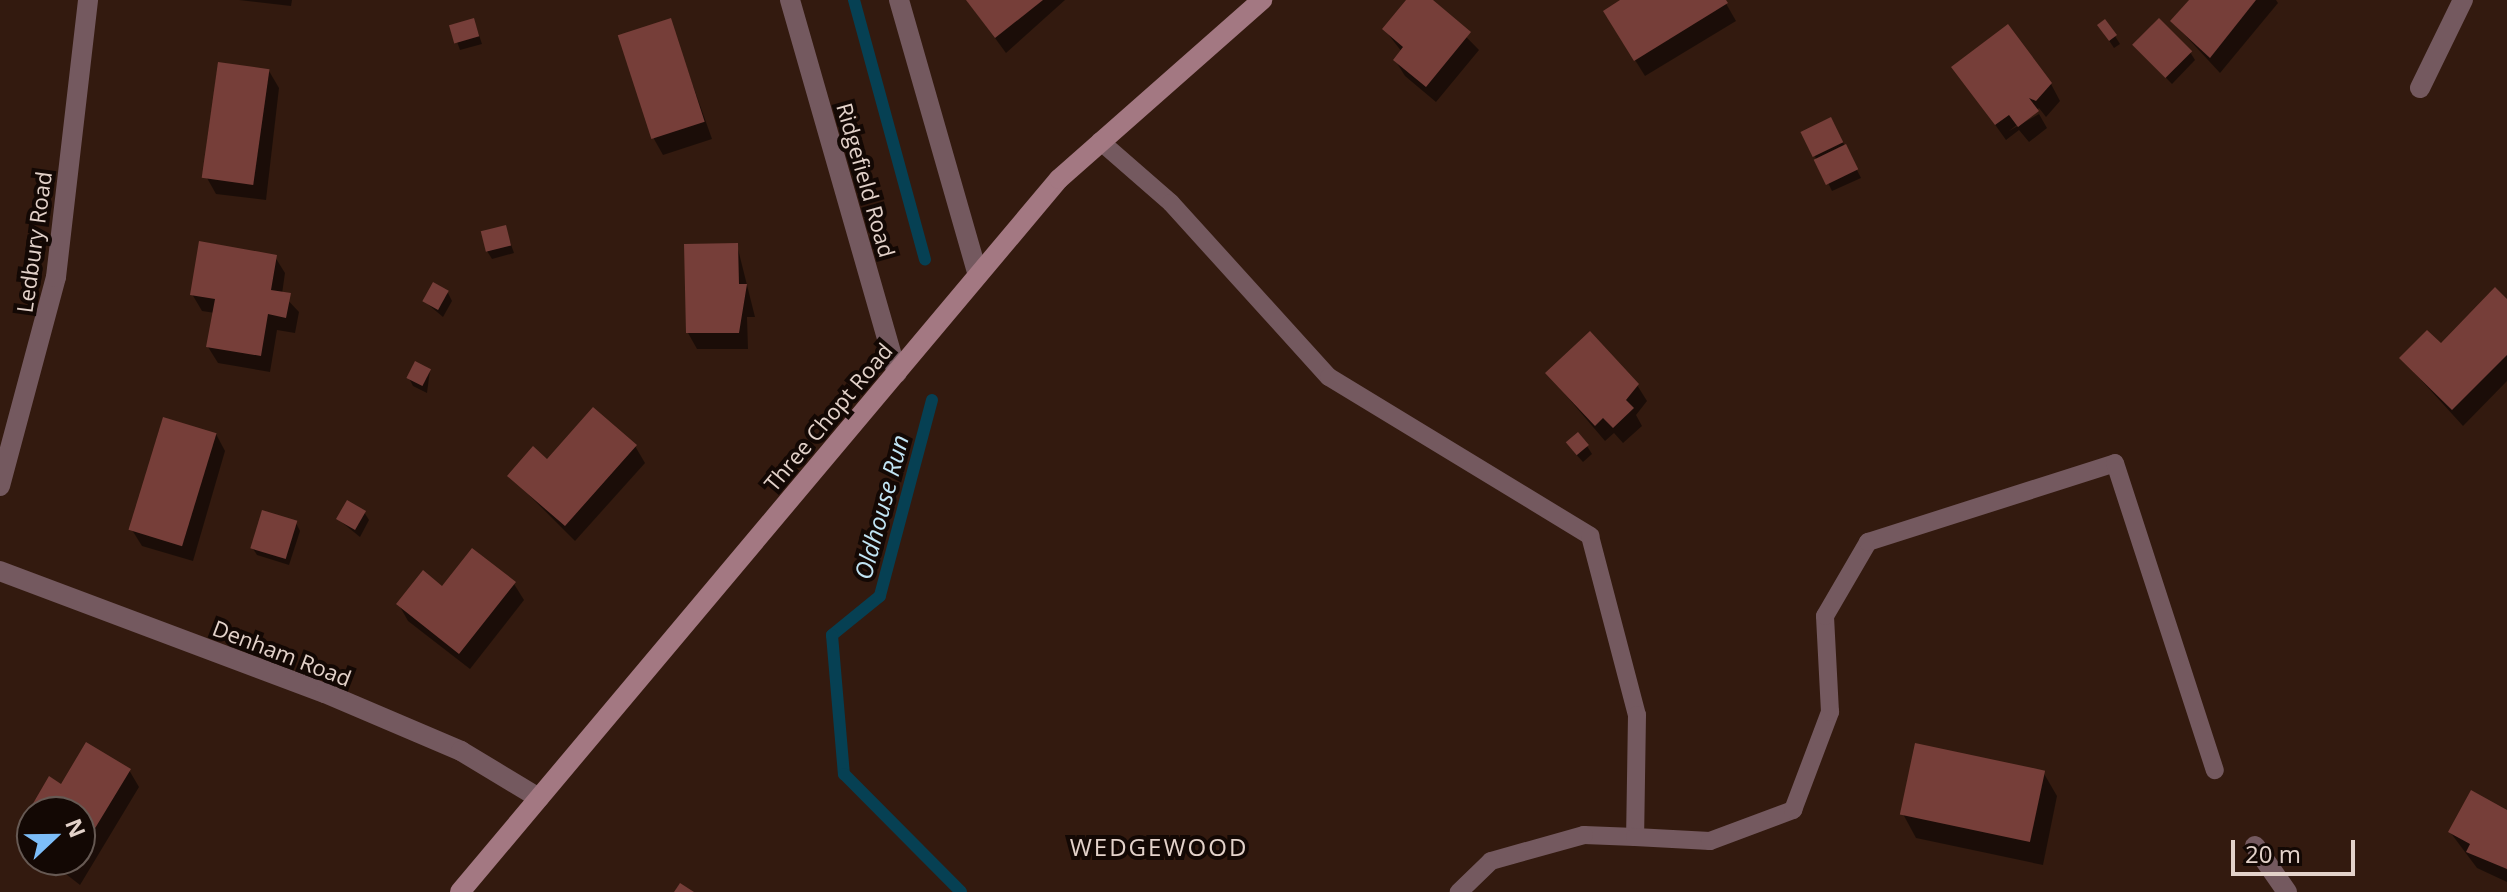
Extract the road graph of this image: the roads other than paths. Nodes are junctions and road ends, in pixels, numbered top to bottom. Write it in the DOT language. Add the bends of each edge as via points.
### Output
graph roads {
  1 [pos="88,0"];
  2 [pos="790,0"];
  3 [pos="899,0"];
  4 [pos="1262,0"];
  5 [pos="2463,0"];
  6 [pos="2420,88"];
  7 [pos="1100,141"];
  8 [pos="978,275"];
  9 [pos="897,373"];
  10 [pos="0,486"];
  11 [pos="0,571"];
  12 [pos="2215,770"];
  13 [pos="539,798"];
  14 [pos="1635,837"];
  15 [pos="2255,846"];
  16 [pos="460,892"];
  17 [pos="1459,892"];
  18 [pos="2287,892"];
  1 -- 10 [label="street, Ledbury Road" via="56,277"];
  2 -- 9 [label="street, Ridgefield Road"];
  3 -- 8 [label="street"];
  4 -- 7 [label="main road, Three Chopt Road"];
  5 -- 6 [label="street"];
  7 -- 8 [label="main road, Three Chopt Road"];
  7 -- 14 [label="lane" via="1171,203 1329,377 1590,536 1637,715"];
  8 -- 9 [label="main road, Three Chopt Road"];
  9 -- 13 [label="main road, Three Chopt Road"];
  11 -- 13 [label="street, Denham Road" via="325,693 461,751"];
  12 -- 14 [label="lane" via="2115,463 1868,542 1825,616 1830,712 1793,810 1710,841"];
  13 -- 16 [label="main road, Three Chopt Road"];
  14 -- 17 [label="lane" via="1584,835 1491,861"];
  15 -- 18 [label="street"];
}
